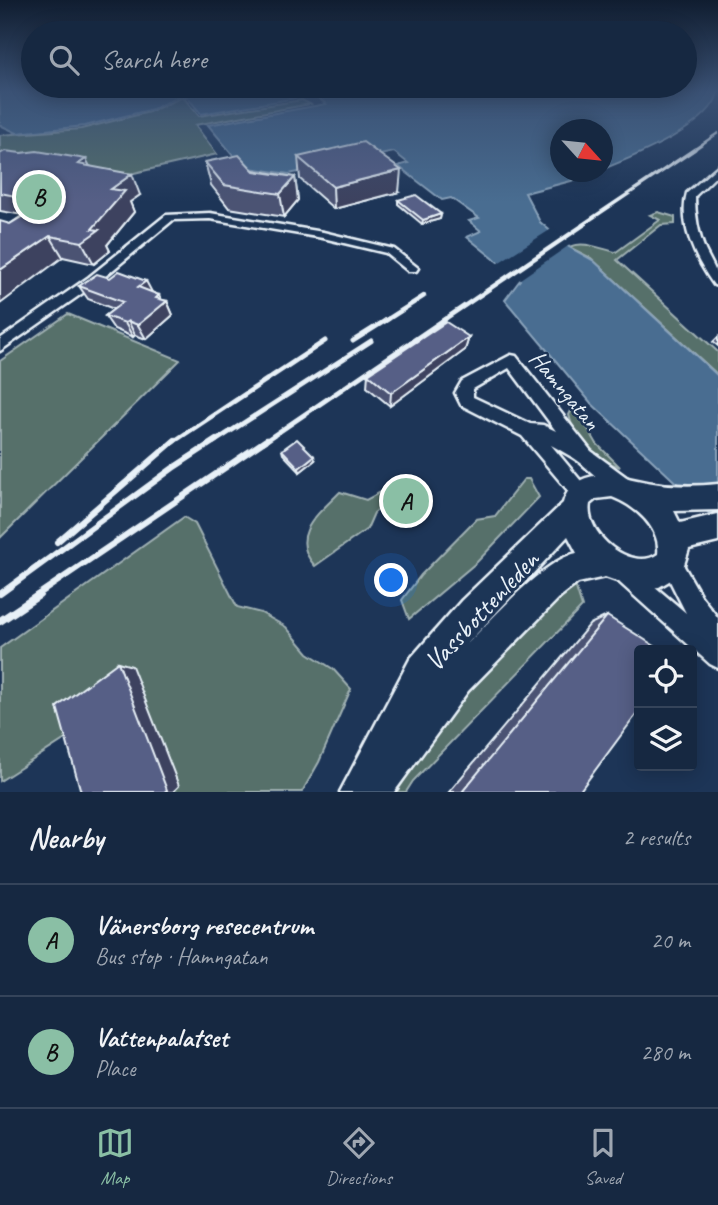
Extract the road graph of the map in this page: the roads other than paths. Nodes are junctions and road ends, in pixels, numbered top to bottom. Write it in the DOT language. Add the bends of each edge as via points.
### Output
graph roads {
  1 [pos="718,169"];
  2 [pos="412,268"];
  3 [pos="716,278"];
  4 [pos="0,346"];
  5 [pos="528,431"];
  6 [pos="585,456"];
  7 [pos="636,493"];
  8 [pos="718,497"];
  9 [pos="578,502"];
  10 [pos="718,528"];
  11 [pos="672,551"];
  12 [pos="612,566"];
  13 [pos="718,636"];
  14 [pos="718,656"];
  15 [pos="360,792"];
  16 [pos="370,792"];
  1 -- 3 [label="street" via="690,195 689,214 700,250"];
  2 -- 4 [label="street" via="390,251 323,235 210,216 170,217 93,281"];
  5 -- 6 [label="street, Hamngatan" via="543,432"];
  5 -- 6 [label="street, Hamngatan" via="467,401 463,393 467,385 511,360"];
  5 -- 9 [label="street, Hamngatan"];
  6 -- 7 [label="street, Hamngatan"];
  7 -- 8 [label="main road" via="688,500"];
  7 -- 9 [label="main road" via="603,484"];
  7 -- 11 [label="main road" via="665,518"];
  9 -- 12 [label="main road" via="576,524 582,537"];
  9 -- 15 [label="main road, Vassbottenleden" via="422,671"];
  10 -- 11 [label="main road" via="686,535"];
  11 -- 12 [label="main road" via="662,569 650,574"];
  11 -- 13 [label="street" via="693,604"];
  12 -- 14 [label="street"];
  12 -- 16 [label="main road" via="571,569 550,585 456,679"];
}
